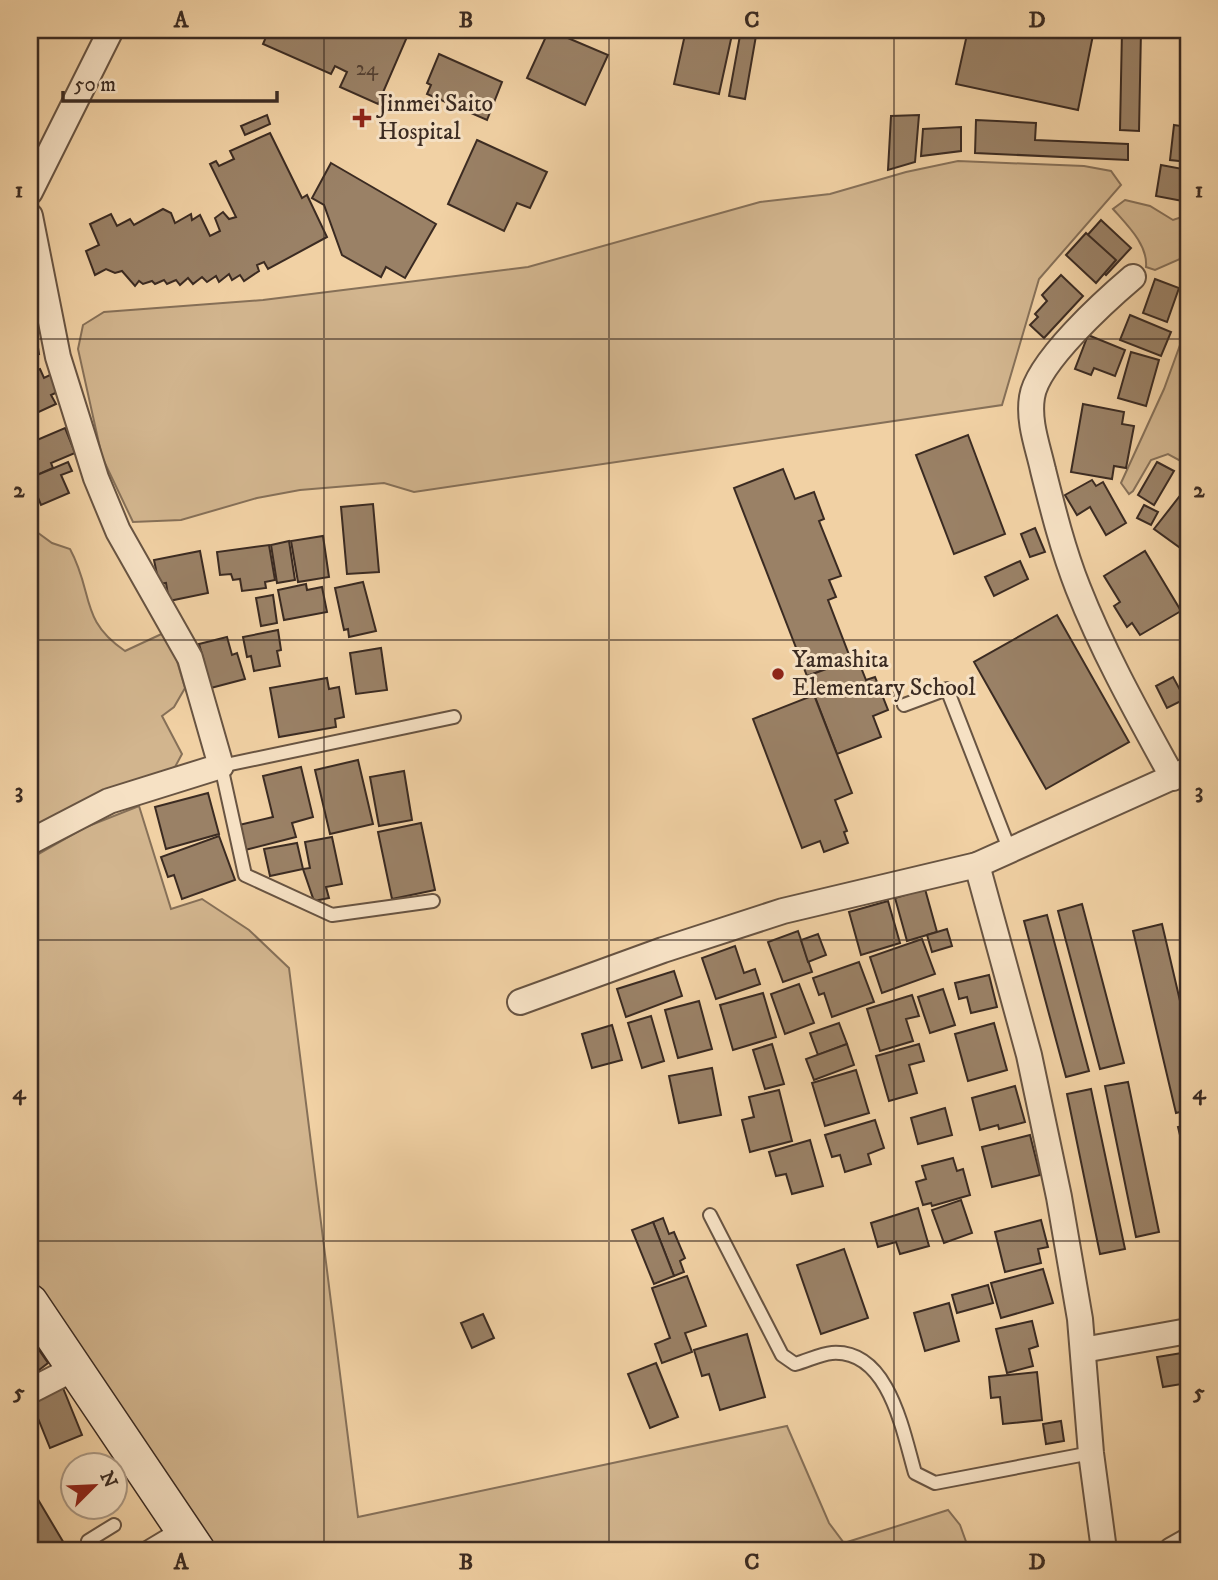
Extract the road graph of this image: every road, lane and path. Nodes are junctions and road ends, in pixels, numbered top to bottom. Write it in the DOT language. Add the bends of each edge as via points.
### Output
graph roads {
  1 [pos="111,30"];
  2 [pos="30,192"];
  3 [pos="30,216"];
  4 [pos="1133,277"];
  5 [pos="904,705"];
  6 [pos="454,718"];
  7 [pos="221,766"];
  8 [pos="1181,774"];
  9 [pos="30,842"];
  10 [pos="1010,850"];
  11 [pos="977,865"];
  12 [pos="433,901"];
  13 [pos="520,1002"];
  14 [pos="710,1215"];
  15 [pos="30,1301"];
  16 [pos="1188,1331"];
  17 [pos="1083,1350"];
  18 [pos="75,1368"];
  19 [pos="30,1391"];
  20 [pos="1091,1453"];
  21 [pos="114,1525"];
  22 [pos="189,1539"];
  23 [pos="1188,1541"];
  24 [pos="93,1550"];
  25 [pos="143,1550"];
  26 [pos="1104,1550"];
  27 [pos="1172,1550"];
  1 -- 2 [label="street"];
  3 -- 7 [label="street" via="58,357 96,478 118,531 190,659"];
  4 -- 8 [label="street" via="1096,310 1041,373 1032,396 1032,422 1078,588 1126,692"];
  5 -- 10 [label="lane" via="947,689"];
  6 -- 7 [label="lane"];
  7 -- 9 [label="street" via="109,801"];
  7 -- 12 [label="lane" via="245,875 332,915"];
  8 -- 10 [label="street"];
  10 -- 11 [label="street"];
  11 -- 13 [label="street" via="783,911"];
  11 -- 17 [label="street" via="1029,1055"];
  14 -- 20 [label="lane" via="782,1355 795,1364 830,1353 866,1363 887,1392 915,1473 923,1480 935,1483"];
  15 -- 18 [label="street"];
  16 -- 17 [label="street"];
  17 -- 20 [label="street"];
  18 -- 19 [label="street"];
  18 -- 22 [label="street"];
  20 -- 26 [label="street"];
  21 -- 24 [label="lane" via="88,1541"];
  22 -- 25 [label="lane"];
  23 -- 27 [label="street"];
}
